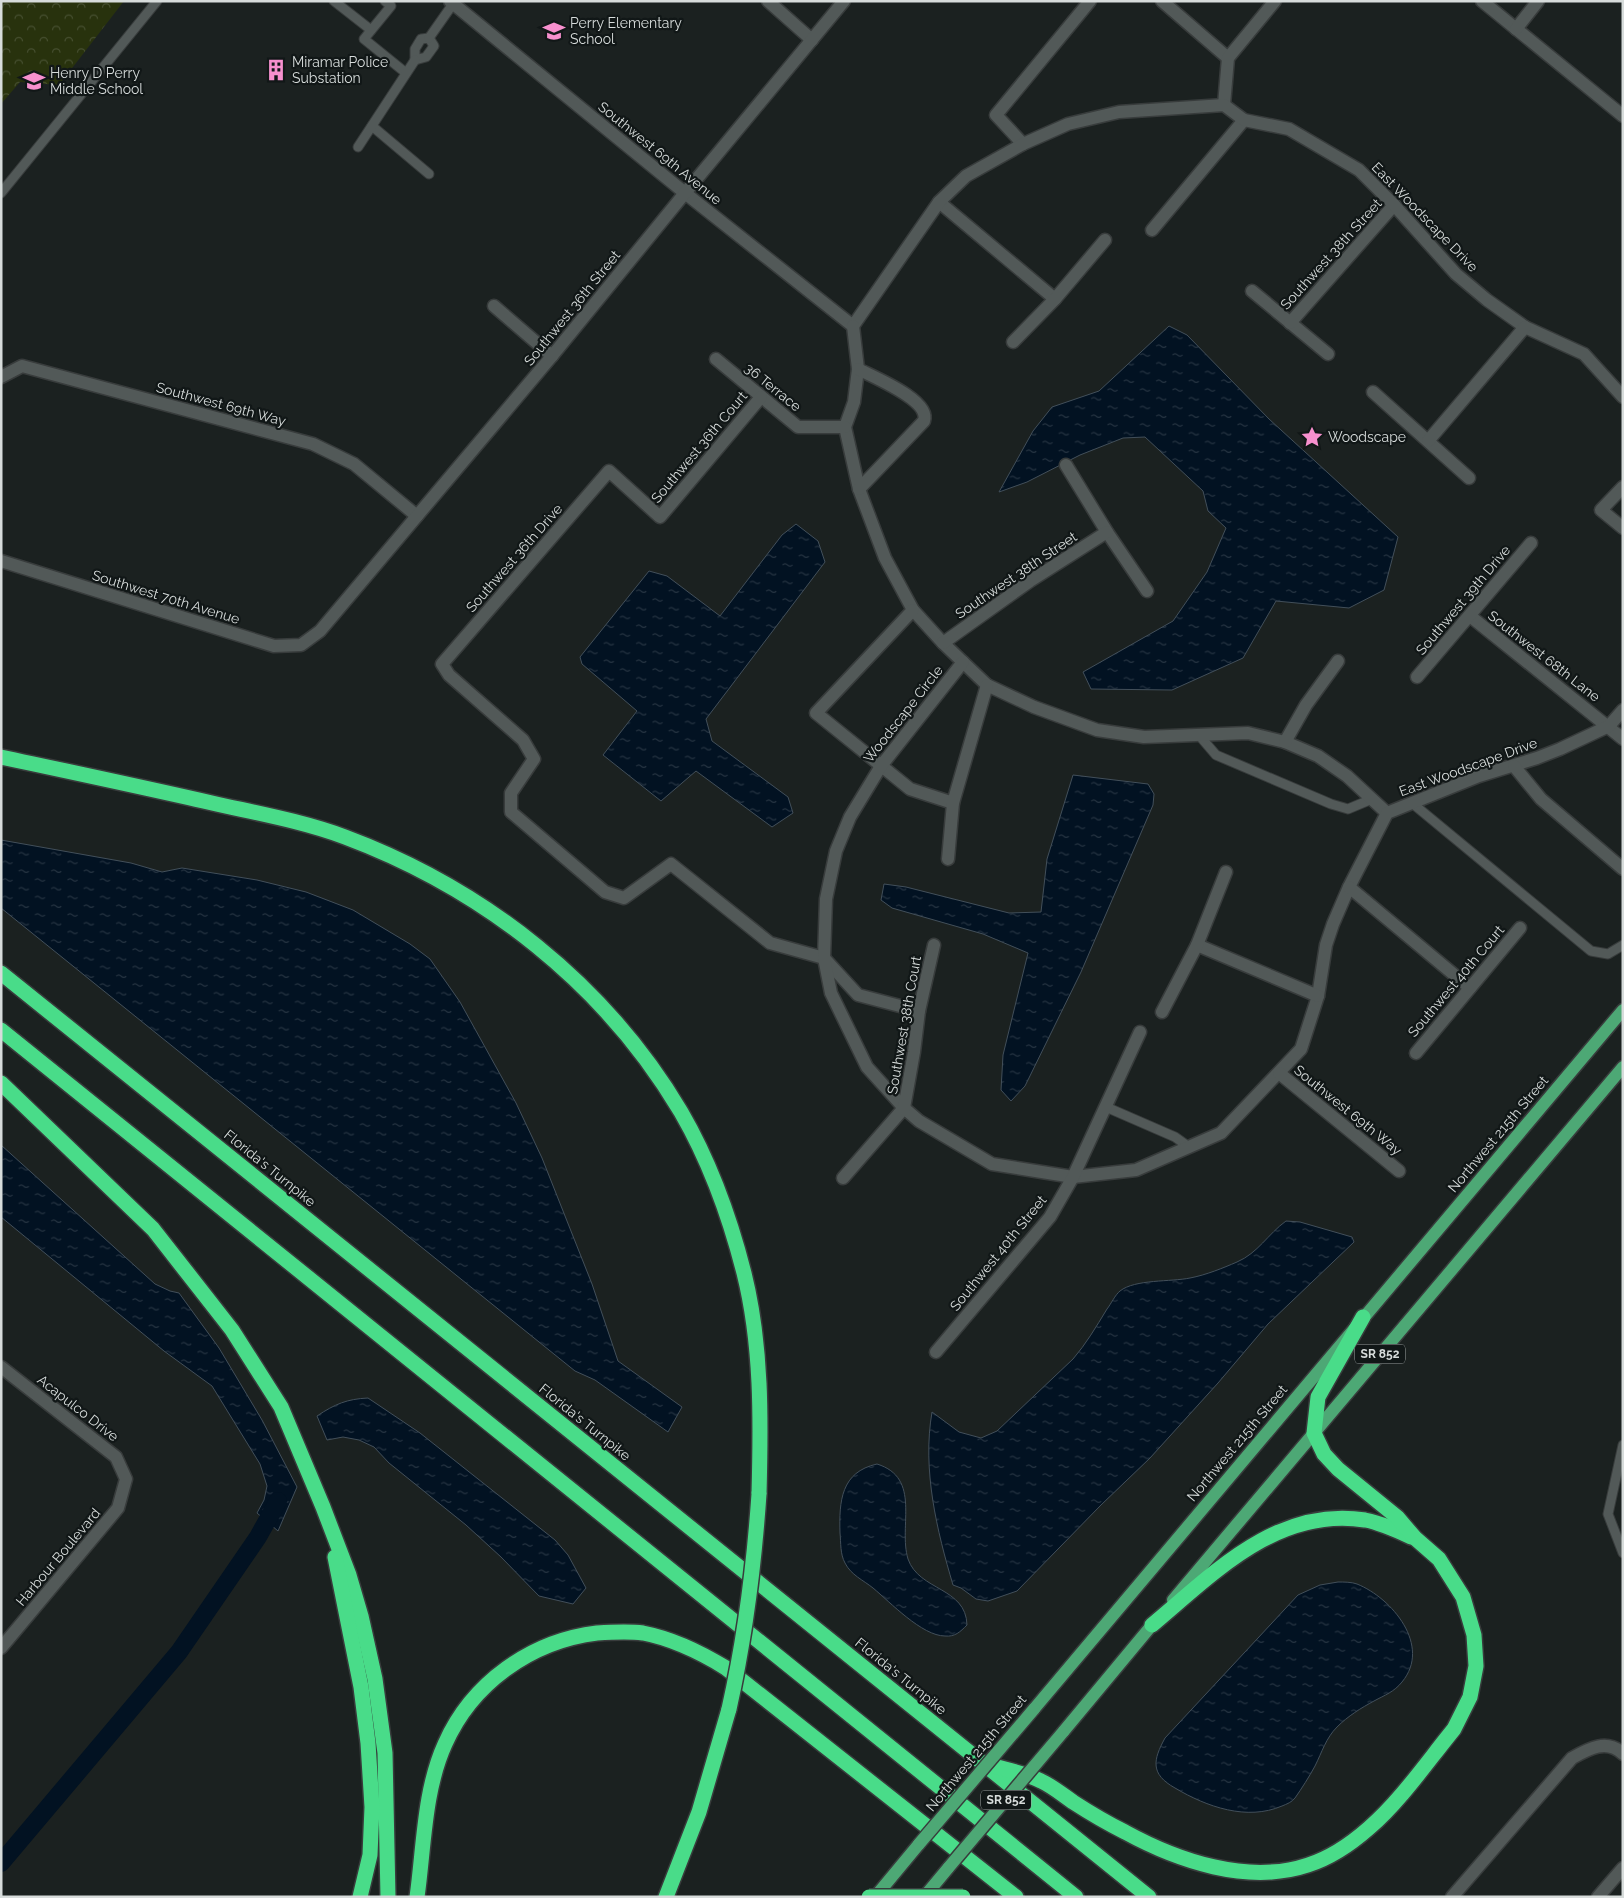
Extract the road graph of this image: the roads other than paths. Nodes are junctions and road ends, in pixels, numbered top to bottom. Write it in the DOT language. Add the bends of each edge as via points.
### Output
graph roads {
  1 [pos="157,1"];
  2 [pos="334,1"];
  3 [pos="385,1"];
  4 [pos="768,1"];
  5 [pos="844,1"];
  6 [pos="1090,1"];
  7 [pos="1162,1"];
  8 [pos="1275,1"];
  9 [pos="1482,1"];
  10 [pos="1538,1"];
  11 [pos="453,2"];
  12 [pos="1516,29"];
  13 [pos="371,30"];
  14 [pos="430,38"];
  15 [pos="812,40"];
  16 [pos="1228,58"];
  17 [pos="415,60"];
  18 [pos="406,73"];
  19 [pos="1224,106"];
  20 [pos="1623,116"];
  21 [pos="1244,120"];
  22 [pos="372,126"];
  23 [pos="1023,144"];
  24 [pos="358,147"];
  25 [pos="429,174"];
  26 [pos="1,193"];
  27 [pos="685,193"];
  28 [pos="939,202"];
  29 [pos="1394,204"];
  30 [pos="1152,230"];
  31 [pos="1105,240"];
  32 [pos="1252,291"];
  33 [pos="1055,299"];
  34 [pos="494,306"];
  35 [pos="1290,323"];
  36 [pos="853,326"];
  37 [pos="1525,327"];
  38 [pos="1013,342"];
  39 [pos="1328,354"];
  40 [pos="552,356"];
  41 [pos="716,359"];
  42 [pos="858,369"];
  43 [pos="1,378"];
  44 [pos="1373,392"];
  45 [pos="761,397"];
  46 [pos="1623,397"];
  47 [pos="845,427"];
  48 [pos="1428,441"];
  49 [pos="1066,465"];
  50 [pos="609,472"];
  51 [pos="1470,478"];
  52 [pos="1623,488"];
  53 [pos="858,489"];
  54 [pos="417,516"];
  55 [pos="1623,528"];
  56 [pos="1107,532"];
  57 [pos="1532,543"];
  58 [pos="1,561"];
  59 [pos="1147,591"];
  60 [pos="913,610"];
  61 [pos="1470,616"];
  62 [pos="320,632"];
  63 [pos="943,643"];
  64 [pos="1338,661"];
  65 [pos="963,662"];
  66 [pos="1417,678"];
  67 [pos="987,685"];
  68 [pos="1623,710"];
  69 [pos="1609,726"];
  70 [pos="1198,734"];
  71 [pos="1623,739"];
  72 [pos="1284,742"];
  73 [pos="1,757"];
  74 [pos="880,766"];
  75 [pos="1514,766"];
  76 [pos="1372,798"];
  77 [pos="953,803"];
  78 [pos="1412,803"];
  79 [pos="1387,813"];
  80 [pos="948,859"];
  81 [pos="1623,869"];
  82 [pos="1226,872"];
  83 [pos="1349,887"];
  84 [pos="1520,928"];
  85 [pos="934,944"];
  86 [pos="1197,945"];
  87 [pos="1623,945"];
  88 [pos="824,958"];
  89 [pos="1,973"];
  90 [pos="1470,988"];
  91 [pos="1318,996"];
  92 [pos="1623,1010"];
  93 [pos="919,1011"];
  94 [pos="1162,1012"];
  95 [pos="1,1030"];
  96 [pos="1140,1032"];
  97 [pos="1416,1053"];
  98 [pos="1623,1066"];
  99 [pos="1279,1073"];
  100 [pos="1,1083"];
  101 [pos="1106,1106"];
  102 [pos="904,1108"];
  103 [pos="1189,1147"];
  104 [pos="1399,1171"];
  105 [pos="1074,1176"];
  106 [pos="843,1178"];
  107 [pos="1363,1317"];
  108 [pos="936,1352"];
  109 [pos="1,1367"];
  110 [pos="1314,1433"];
  111 [pos="1623,1445"];
  112 [pos="126,1479"];
  113 [pos="330,1526"];
  114 [pos="1415,1538"];
  115 [pos="1622,1550"];
  116 [pos="1152,1625"];
  117 [pos="1,1648"];
  118 [pos="1623,1754"];
  119 [pos="982,1762"];
  120 [pos="1623,1868"];
  121 [pos="360,1897"];
  122 [pos="388,1897"];
  123 [pos="417,1897"];
  124 [pos="666,1897"];
  125 [pos="869,1897"];
  126 [pos="875,1897"];
  127 [pos="924,1897"];
  128 [pos="963,1897"];
  129 [pos="1016,1897"];
  130 [pos="1076,1897"];
  131 [pos="1149,1897"];
  132 [pos="1452,1897"];
  133 [pos="1598,1897"];
  1 -- 26 [label="lane"];
  2 -- 13 [label="lane"];
  3 -- 13 [label="lane" via="391,6"];
  4 -- 15 [label="street"];
  5 -- 15 [label="street, Southwest 36th Street"];
  6 -- 23 [label="street" via="996,115"];
  7 -- 16 [label="street"];
  8 -- 16 [label="street"];
  9 -- 12 [label="street"];
  10 -- 12 [label="street"];
  11 -- 14 [label="lane"];
  11 -- 27 [label="street, Southwest 69th Avenue"];
  12 -- 20 [label="street"];
  13 -- 18 [label="lane" via="364,39"];
  14 -- 17 [label="lane" via="421,39 415,49"];
  14 -- 17 [label="lane" via="434,46 426,57"];
  15 -- 27 [label="street, Southwest 36th Street"];
  16 -- 19 [label="street"];
  17 -- 18 [label="lane"];
  18 -- 22 [label="lane"];
  19 -- 21 [label="street, East Woodscape Drive"];
  19 -- 23 [label="street" via="1119,112 1068,124"];
  21 -- 29 [label="street, East Woodscape Drive" via="1289,129 1359,170"];
  21 -- 30 [label="street"];
  22 -- 24 [label="lane"];
  22 -- 25 [label="lane"];
  23 -- 28 [label="street" via="966,176"];
  27 -- 36 [label="street, Southwest 69th Avenue"];
  27 -- 40 [label="street, Southwest 36th Street"];
  28 -- 33 [label="street"];
  28 -- 36 [label="street"];
  29 -- 35 [label="street, Southwest 38th Street"];
  29 -- 37 [label="street, East Woodscape Drive" via="1456,274"];
  31 -- 33 [label="street"];
  32 -- 35 [label="street"];
  33 -- 38 [label="street"];
  34 -- 40 [label="street"];
  35 -- 39 [label="street"];
  36 -- 42 [label="street"];
  37 -- 46 [label="street, East Woodscape Drive" via="1584,354"];
  37 -- 48 [label="street"];
  40 -- 54 [label="street, Southwest 36th Street"];
  41 -- 45 [label="street, 36 Terrace"];
  42 -- 47 [label="street" via="854,402"];
  42 -- 53 [label="street" via="904,392 924,411 925,416 924,421"];
  43 -- 54 [label="street, Southwest 69th Way" via="22,366 313,444 354,464"];
  44 -- 48 [label="street"];
  45 -- 47 [label="street, 36 Terrace" via="798,427"];
  45 -- 50 [label="street, Southwest 36th Court" via="660,517"];
  47 -- 53 [label="street"];
  48 -- 51 [label="street"];
  49 -- 56 [label="street"];
  50 -- 88 [label="street, Southwest 36th Drive" via="442,664 449,675 523,740 534,759 511,793 510,812 605,892 624,898 671,864 770,943"];
  52 -- 55 [label="street" via="1601,510"];
  53 -- 60 [label="street" via="885,558"];
  54 -- 62 [label="street, Southwest 36th Street"];
  56 -- 59 [label="street"];
  56 -- 63 [label="street, Southwest 38th Street" via="1030,581"];
  57 -- 61 [label="street, Southwest 39th Drive"];
  58 -- 62 [label="street, Southwest 70th Avenue" via="274,646 301,644"];
  60 -- 63 [label="street"];
  60 -- 74 [label="street" via="816,714"];
  61 -- 66 [label="street, Southwest 39th Drive"];
  61 -- 69 [label="street, Southwest 68th Lane"];
  63 -- 65 [label="street"];
  64 -- 72 [label="street"];
  65 -- 67 [label="street"];
  65 -- 74 [label="street, Woodscape Circle"];
  67 -- 70 [label="street" via="1034,707 1097,730 1144,736"];
  67 -- 77 [label="street"];
  68 -- 69 [label="street, East Woodscape Drive"];
  69 -- 71 [label="street, Southwest 68th Lane"];
  69 -- 75 [label="street, East Woodscape Drive"];
  70 -- 72 [label="street" via="1248,733"];
  70 -- 76 [label="lane" via="1216,754 1331,804 1348,809"];
  72 -- 76 [label="street" via="1325,761"];
  73 -- 124 [label="highway, bridge" via="282,819 344,837 415,867 520,933 584,988 635,1045 682,1114 719,1192 745,1275 759,1401 759,1494 741,1656 729,1709 699,1812"];
  74 -- 77 [label="street" via="910,789"];
  74 -- 88 [label="street, Woodscape Circle" via="850,818 836,851 826,899"];
  75 -- 78 [label="street, East Woodscape Drive" via="1479,776"];
  75 -- 81 [label="street" via="1541,798"];
  76 -- 79 [label="street"];
  77 -- 80 [label="street"];
  78 -- 79 [label="street, East Woodscape Drive"];
  78 -- 87 [label="lane" via="1591,951 1608,954"];
  79 -- 83 [label="street, East Woodscape Drive"];
  82 -- 86 [label="street"];
  83 -- 90 [label="street"];
  83 -- 91 [label="street, East Woodscape Drive" via="1326,945"];
  84 -- 90 [label="street, Southwest 40th Court"];
  85 -- 93 [label="street, Southwest 38th Court"];
  86 -- 91 [label="street"];
  86 -- 94 [label="street"];
  88 -- 93 [label="street" via="858,995"];
  88 -- 102 [label="street, Woodscape Circle" via="831,993 867,1067"];
  89 -- 119 [label="highway, Florida's Turnpike"];
  90 -- 97 [label="street, Southwest 40th Court"];
  91 -- 99 [label="street, East Woodscape Drive" via="1301,1049"];
  92 -- 107 [label="main road, Northwest 215th Street / SR 852"];
  93 -- 102 [label="street, Southwest 38th Court"];
  95 -- 130 [label="highway"];
  96 -- 101 [label="street, Southwest 40th Street"];
  98 -- 110 [label="main road, SR 852"];
  99 -- 103 [label="street, Woodscape Circle" via="1221,1133"];
  99 -- 104 [label="street, Southwest 69th Way"];
  100 -- 113 [label="highway" via="153,1229 232,1330 281,1407"];
  101 -- 103 [label="lane" via="1175,1136"];
  101 -- 105 [label="street, Southwest 40th Street"];
  102 -- 105 [label="street, Woodscape Circle" via="992,1164"];
  102 -- 106 [label="street, Southwest 38th Court"];
  103 -- 105 [label="street, Woodscape Circle" via="1136,1170"];
  105 -- 108 [label="street, Southwest 40th Street" via="1050,1217"];
  107 -- 110 [label="highway" via="1318,1397"];
  107 -- 126 [label="main road, Northwest 215th Street / SR 852, bridge"];
  109 -- 112 [label="street, Acapulco Drive" via="116,1457"];
  110 -- 114 [label="highway" via="1324,1454 1338,1469 1397,1517"];
  110 -- 116 [label="main road, SR 852"];
  111 -- 115 [label="lane" via="1608,1514"];
  112 -- 117 [label="street, Harbour Boulevard" via="118,1508"];
  113 -- 121 [label="highway" via="361,1687 368,1743 372,1807 370,1855"];
  113 -- 122 [label="highway" via="349,1575 375,1679 385,1753"];
  114 -- 116 [label="highway" via="1374,1522 1355,1519 1310,1521 1287,1528 1223,1564"];
  114 -- 119 [label="highway" via="1439,1559 1463,1597 1476,1651 1473,1688 1460,1719 1446,1739 1381,1817 1333,1854 1306,1866 1273,1872 1236,1870 1191,1860 1142,1841 1042,1781"];
  116 -- 127 [label="main road, SR 852, bridge"];
  118 -- 132 [label="street" via="1606,1746 1591,1747 1572,1758"];
  119 -- 131 [label="highway, Florida's Turnpike"];
  120 -- 133 [label="street"];
  123 -- 129 [label="highway" via="436,1767 448,1737 469,1704 486,1685 524,1656 571,1638 616,1631 641,1633 685,1645 726,1668"];
  125 -- 128 [label="highway, bridge"];
}
